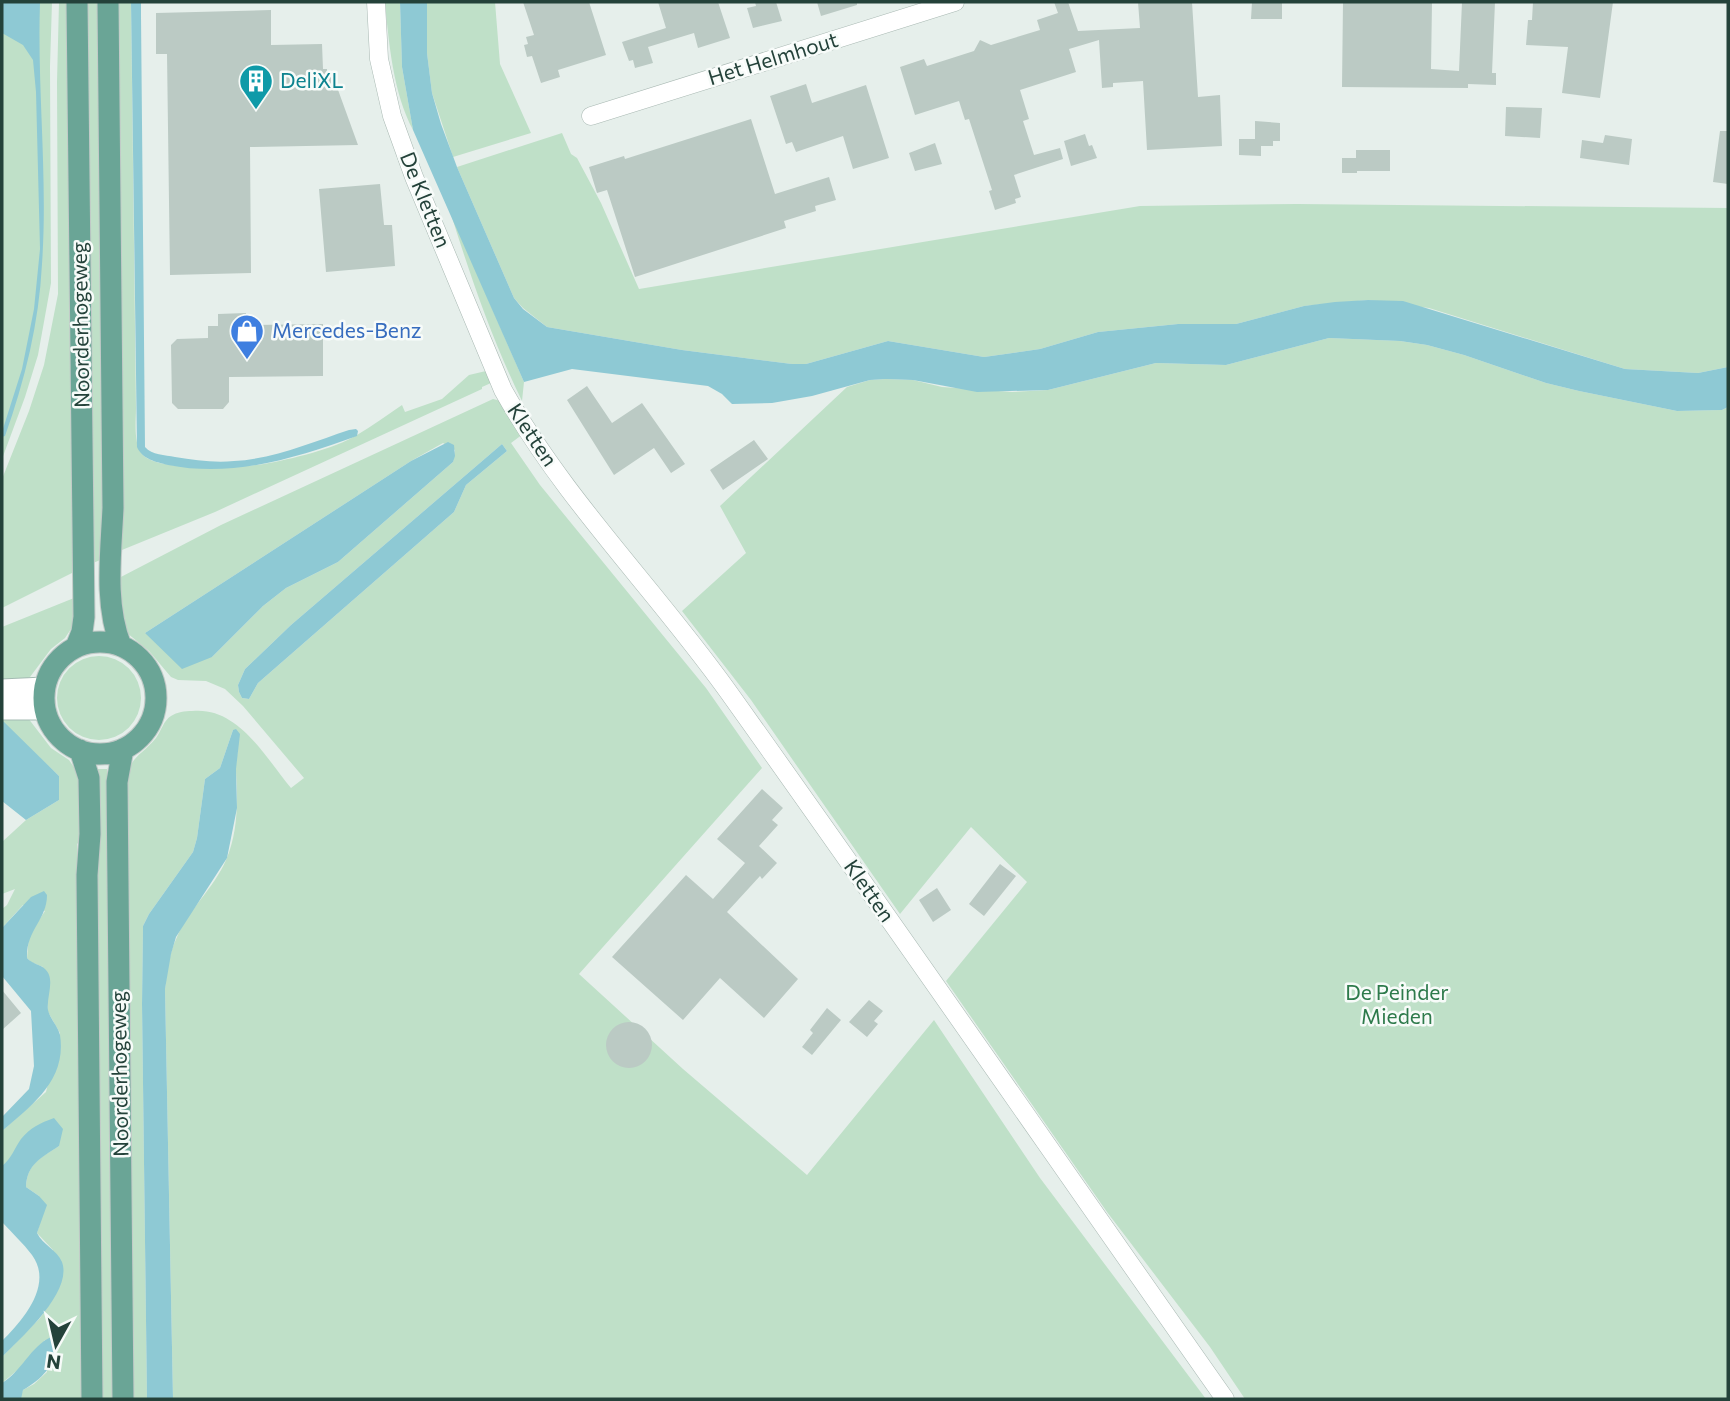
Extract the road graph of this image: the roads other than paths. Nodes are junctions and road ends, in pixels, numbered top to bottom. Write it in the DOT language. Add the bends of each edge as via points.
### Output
graph roads {
  1 [pos="77,2"];
  2 [pos="108,2"];
  3 [pos="376,2"];
  4 [pos="955,2"];
  5 [pos="591,116"];
  6 [pos="503,390"];
  7 [pos="121,646"];
  8 [pos="76,647"];
  9 [pos="2,691"];
  10 [pos="44,698"];
  11 [pos="2,709"];
  12 [pos="123,749"];
  13 [pos="80,750"];
  14 [pos="92,1399"];
  15 [pos="123,1399"];
  16 [pos="1225,1399"];
  1 -- 8 [label="main road, Noorderhogeweg" via="84,617"];
  2 -- 7 [label="main road, Noorderhogeweg" via="111,583 112,617"];
  3 -- 6 [label="street, De Kletten" via="379,58 392,116"];
  4 -- 5 [label="street, Het Helmhout"];
  6 -- 16 [label="street, Kletten" via="570,491 718,677"];
  7 -- 8 [label="main road" via="91,642"];
  7 -- 12 [label="main road" via="147,668 156,695 149,725"];
  8 -- 10 [label="main road" via="50,671"];
  9 -- 10 [label="main road"];
  10 -- 11 [label="main road"];
  10 -- 13 [label="main road" via="49,723"];
  12 -- 13 [label="main road" via="102,754"];
  12 -- 15 [label="main road, Noorderhogeweg" via="117,782"];
  13 -- 14 [label="main road, Noorderhogeweg" via="89,778"];
}
